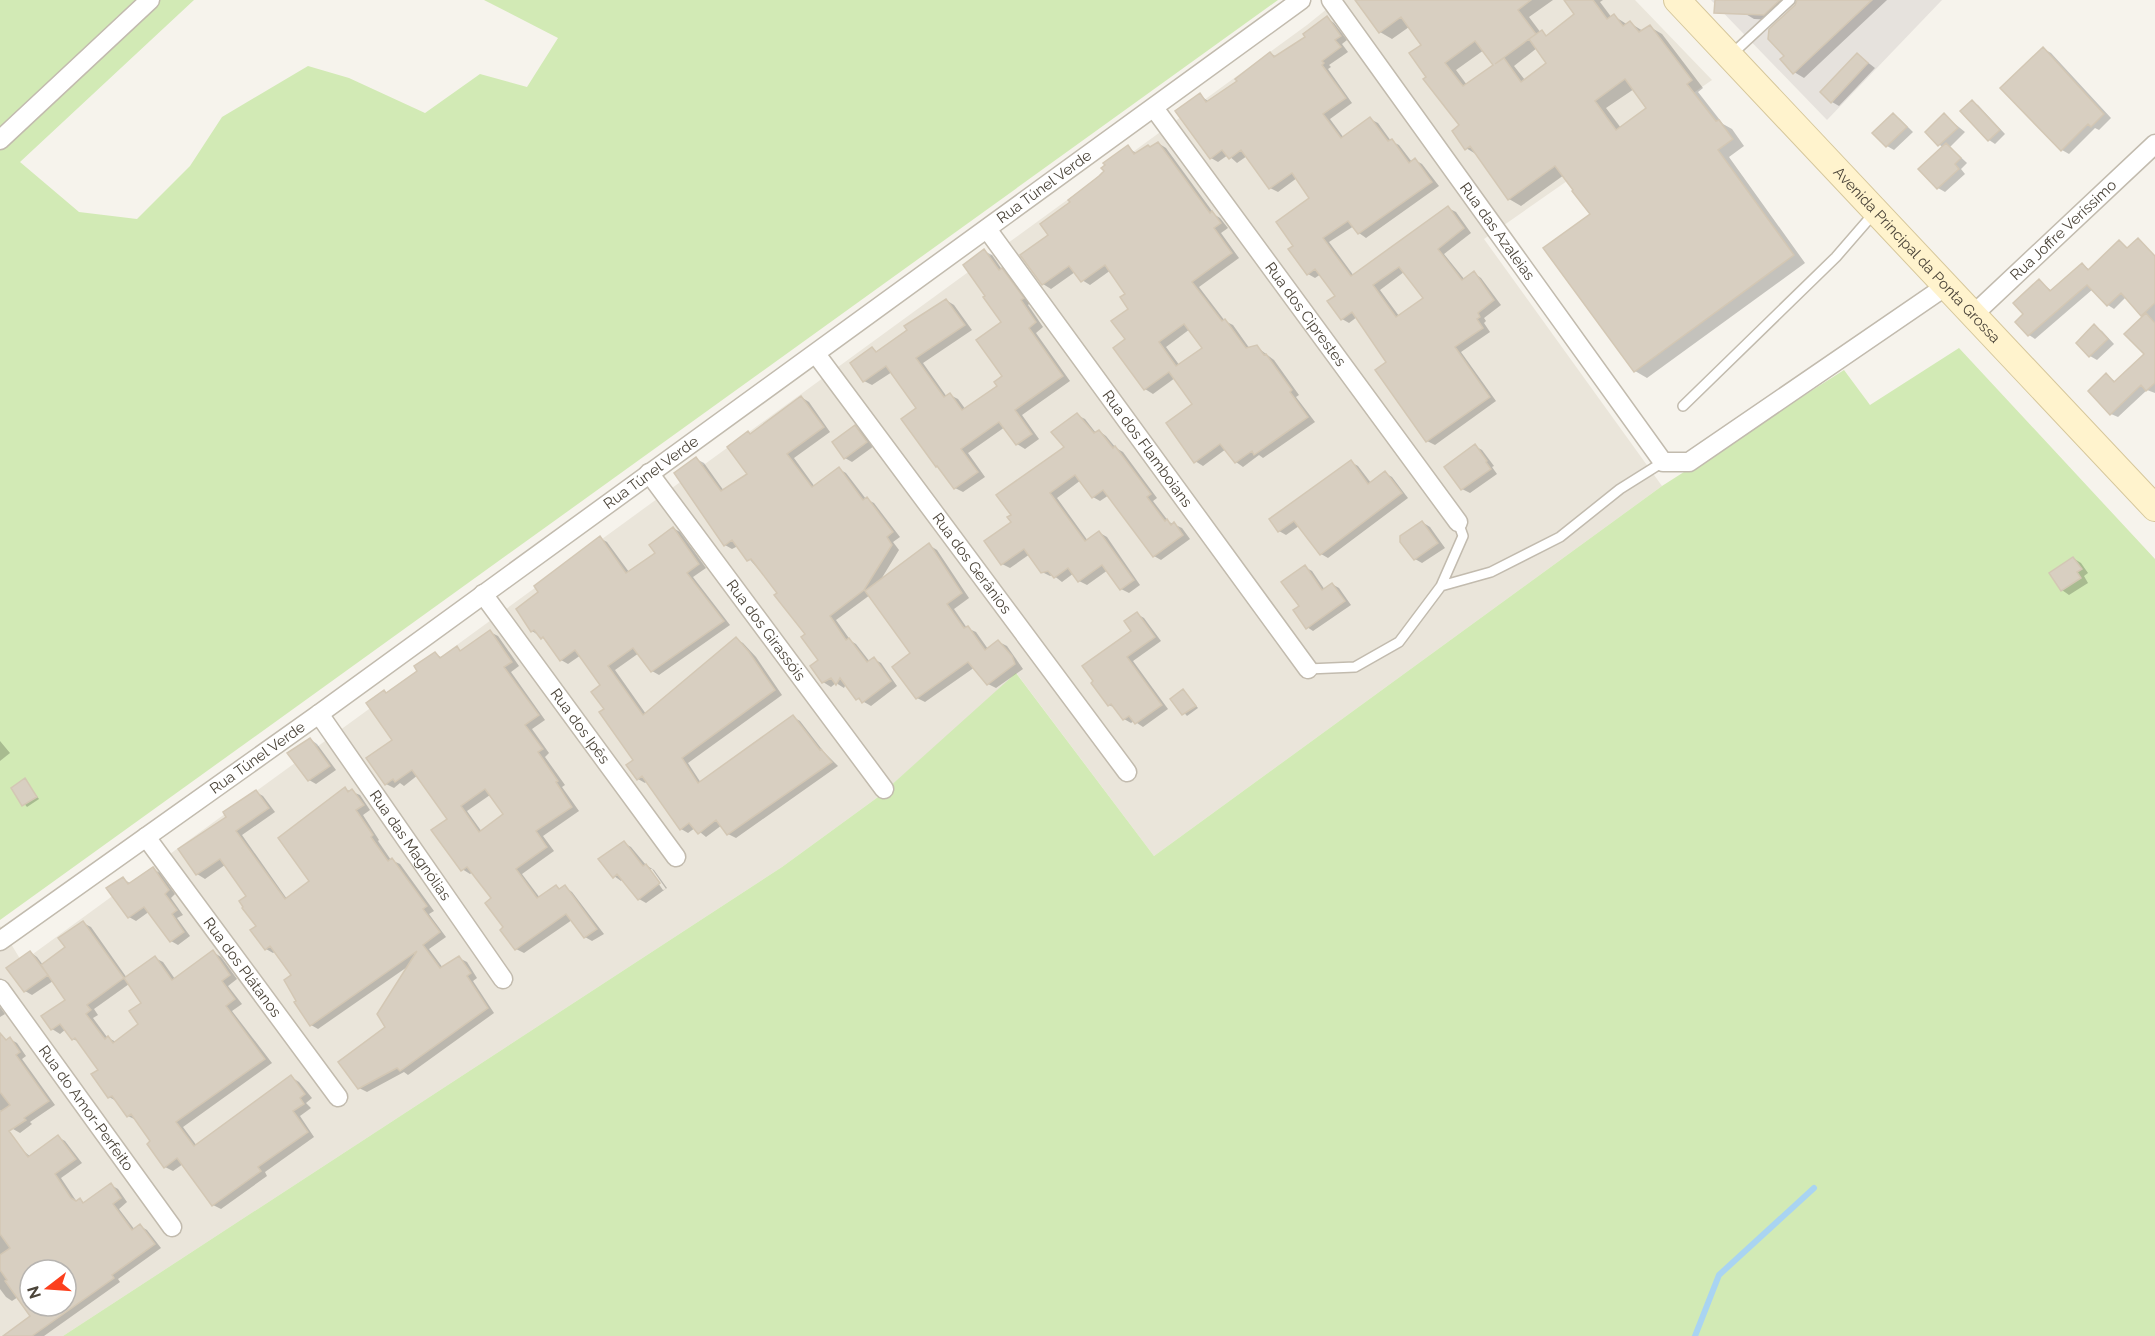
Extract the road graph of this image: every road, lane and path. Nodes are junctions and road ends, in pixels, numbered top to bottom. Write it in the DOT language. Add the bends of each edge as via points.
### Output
graph roads {
  1 [pos="150,0"];
  2 [pos="1301,0"];
  3 [pos="1331,0"];
  4 [pos="1677,0"];
  5 [pos="1790,0"];
  6 [pos="1730,56"];
  7 [pos="1154,108"];
  8 [pos="0,140"];
  9 [pos="2155,144"];
  10 [pos="1875,211"];
  11 [pos="987,229"];
  12 [pos="1946,286"];
  13 [pos="1972,315"];
  14 [pos="816,354"];
  15 [pos="1683,406"];
  16 [pos="1663,462"];
  17 [pos="649,473"];
  18 [pos="2154,506"];
  19 [pos="1458,522"];
  20 [pos="1441,586"];
  21 [pos="483,594"];
  22 [pos="1308,669"];
  23 [pos="319,714"];
  24 [pos="1127,772"];
  25 [pos="884,789"];
  26 [pos="146,837"];
  27 [pos="676,857"];
  28 [pos="0,941"];
  29 [pos="503,979"];
  30 [pos="0,988"];
  31 [pos="338,1097"];
  32 [pos="172,1227"];
  1 -- 8 [label="street"];
  2 -- 7 [label="street, Rua Túnel Verde"];
  3 -- 16 [label="street, Rua das Azaleias"];
  4 -- 6 [label="main road, Avenida Principal da Ponta Grossa"];
  5 -- 6 [label="lane"];
  6 -- 10 [label="main road, Avenida Principal da Ponta Grossa"];
  7 -- 11 [label="street, Rua Túnel Verde"];
  7 -- 19 [label="street, Rua dos Ciprestes"];
  9 -- 13 [label="street, Rua Joffre Veríssimo"];
  10 -- 12 [label="main road, Avenida Principal da Ponta Grossa"];
  10 -- 15 [label="lane" via="1836,257"];
  11 -- 14 [label="street, Rua Túnel Verde"];
  11 -- 22 [label="street, Rua dos Flamboians"];
  12 -- 13 [label="main road, Avenida Principal da Ponta Grossa"];
  12 -- 16 [label="street" via="1689,462"];
  13 -- 18 [label="main road, Avenida Principal da Ponta Grossa"];
  14 -- 17 [label="street, Rua Túnel Verde"];
  14 -- 24 [label="street, Rua dos Gerânios"];
  16 -- 20 [label="lane" via="1620,489 1560,537 1491,572"];
  17 -- 21 [label="street, Rua Túnel Verde"];
  17 -- 25 [label="street, Rua dos Girassóis"];
  19 -- 20 [label="lane" via="1463,536"];
  20 -- 22 [label="lane" via="1399,642 1355,667"];
  21 -- 23 [label="street, Rua Túnel Verde"];
  21 -- 27 [label="street, Rua dos Ipês"];
  23 -- 26 [label="street, Rua Túnel Verde"];
  23 -- 29 [label="street, Rua das Magnólias"];
  26 -- 28 [label="street, Rua Túnel Verde"];
  26 -- 31 [label="street, Rua dos Plátanos"];
  30 -- 32 [label="street, Rua do Amor-Perfeito"];
}
